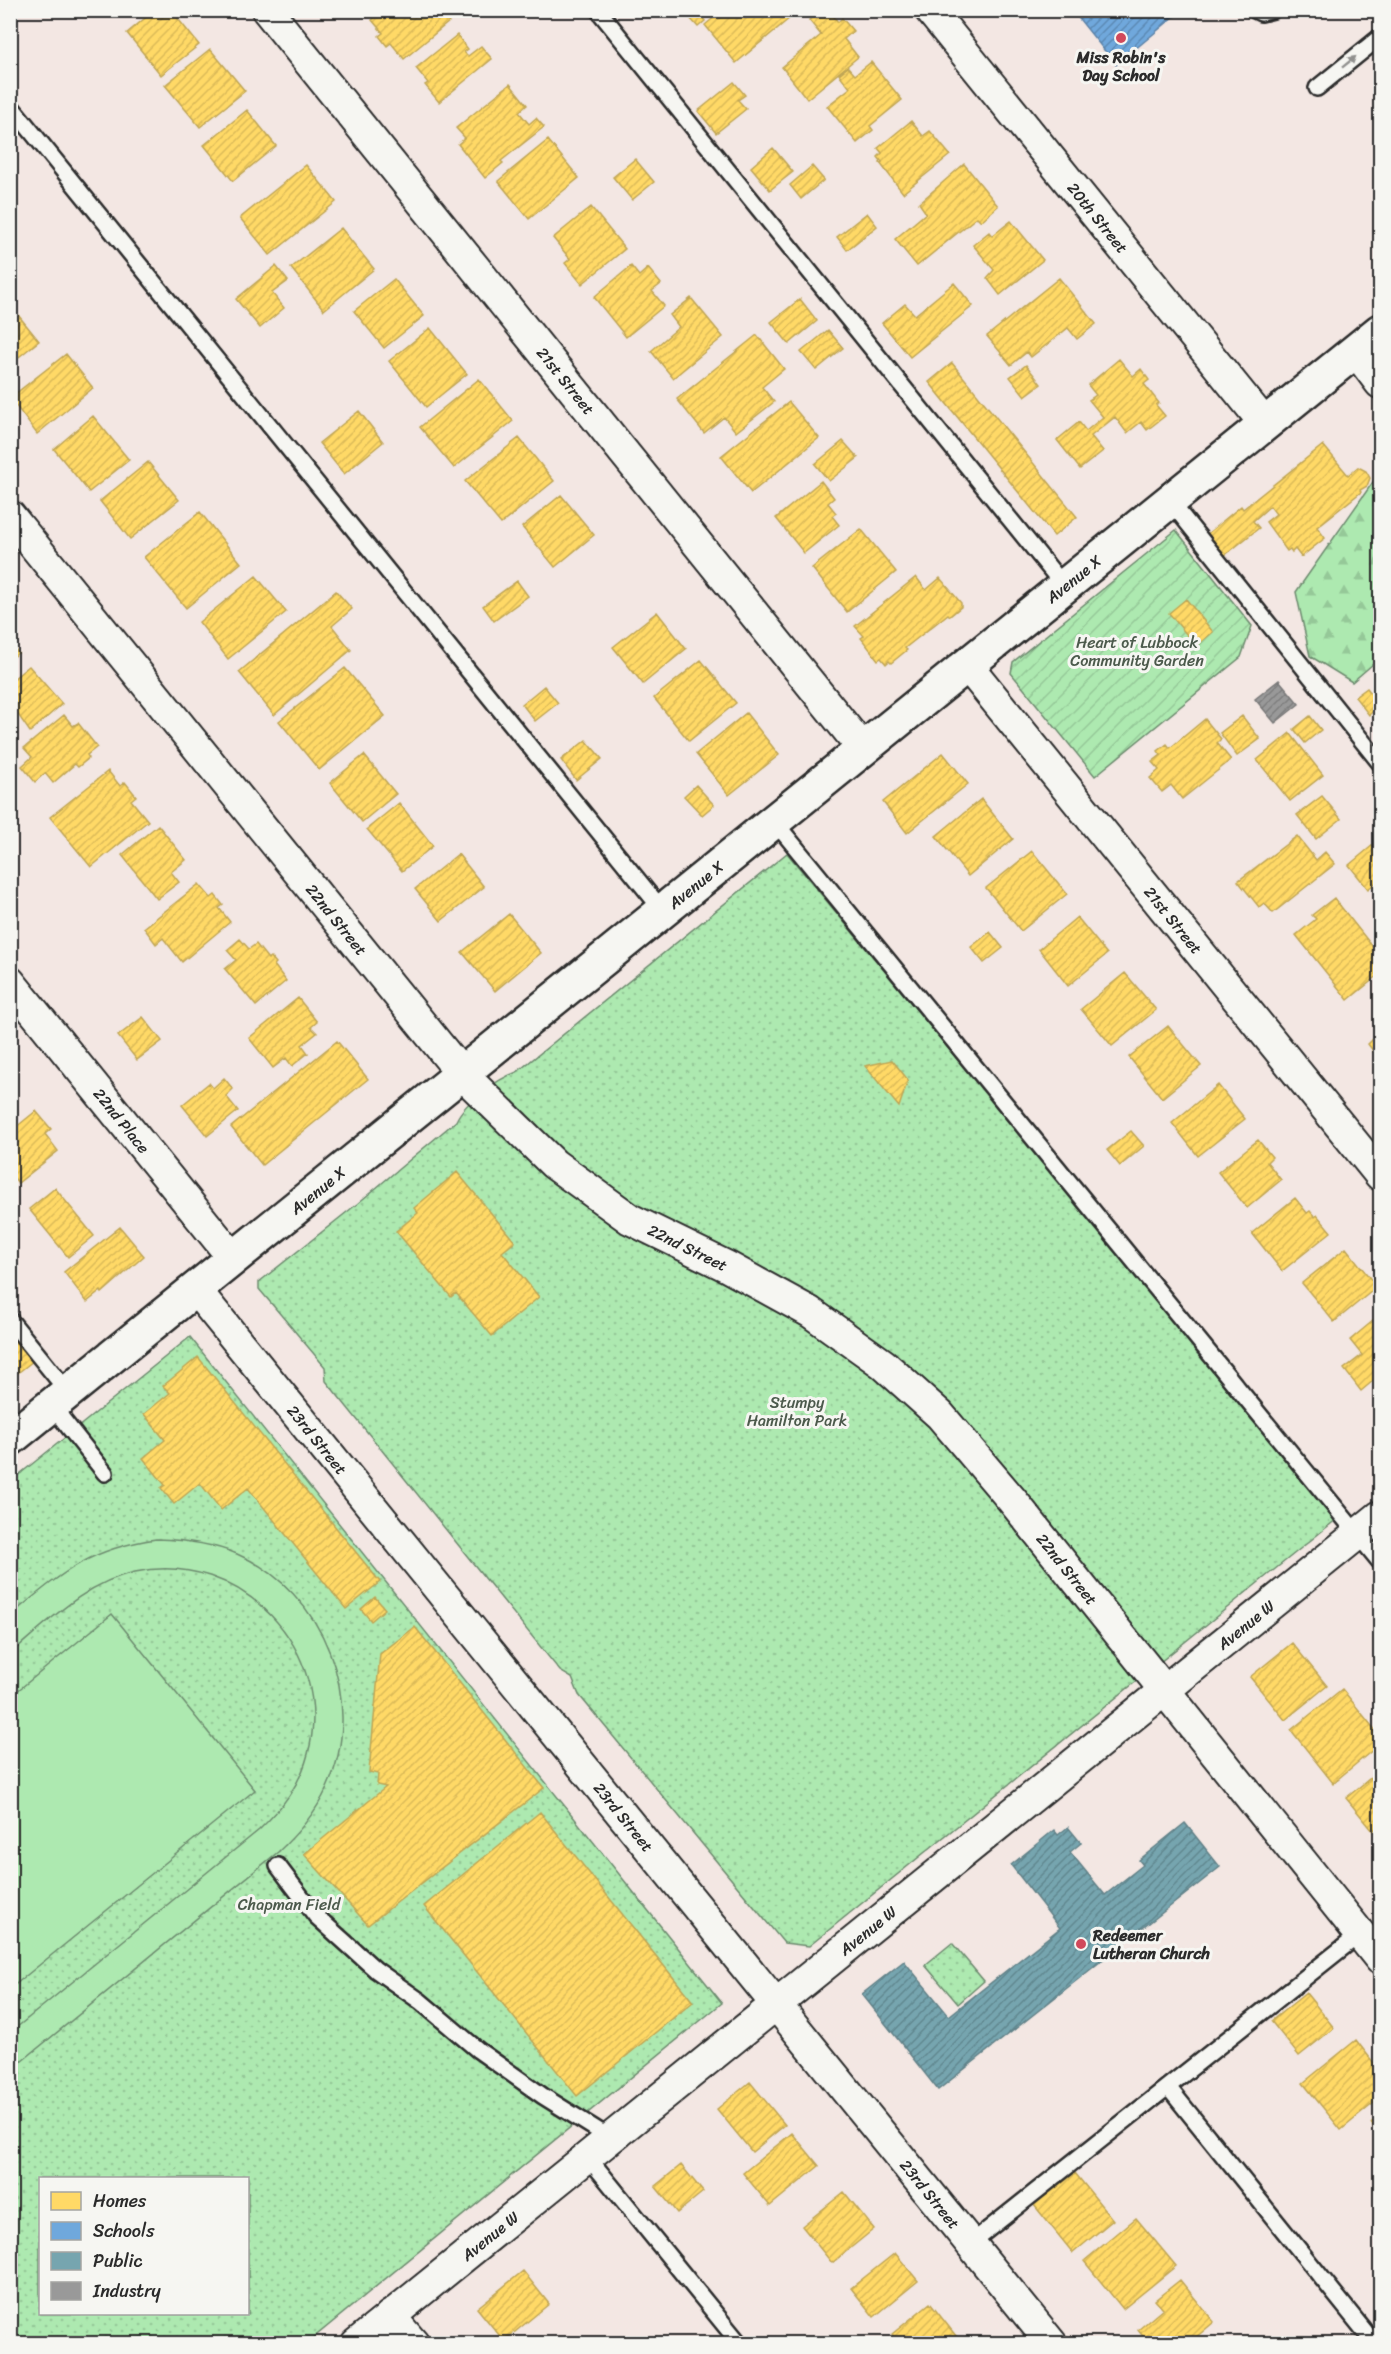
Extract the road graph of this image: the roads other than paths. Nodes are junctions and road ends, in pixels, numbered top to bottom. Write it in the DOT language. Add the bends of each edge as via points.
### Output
graph roads {
  1 [pos="267,10"];
  2 [pos="598,10"];
  3 [pos="930,10"];
  4 [pos="1255,10"];
  5 [pos="1273,10"];
  6 [pos="1380,37"];
  7 [pos="1317,88"];
  8 [pos="10,105"];
  9 [pos="1380,331"];
  10 [pos="1356,351"];
  11 [pos="1380,383"];
  12 [pos="1265,424"];
  13 [pos="1170,501"];
  14 [pos="10,516"];
  15 [pos="1064,586"];
  16 [pos="967,665"];
  17 [pos="863,749"];
  18 [pos="1380,763"];
  19 [pos="774,821"];
  20 [pos="663,911"];
  21 [pos="10,982"];
  22 [pos="462,1074"];
  23 [pos="1380,1175"];
  24 [pos="234,1258"];
  25 [pos="195,1289"];
  26 [pos="10,1320"];
  27 [pos="60,1399"];
  28 [pos="10,1440"];
  29 [pos="105,1473"];
  30 [pos="1380,1516"];
  31 [pos="1358,1534"];
  32 [pos="1380,1562"];
  33 [pos="1163,1691"];
  34 [pos="278,1866"];
  35 [pos="1360,1934"];
  36 [pos="1380,1959"];
  37 [pos="776,2004"];
  38 [pos="1168,2087"];
  39 [pos="599,2147"];
  40 [pos="971,2243"];
  41 [pos="390,2316"];
  42 [pos="356,2343"];
  43 [pos="414,2343"];
  44 [pos="740,2343"];
  45 [pos="1052,2343"];
  46 [pos="1375,2343"];
  1 -- 17 [label="street, 21st Street"];
  2 -- 15 [label="lane"];
  3 -- 12 [label="street, 20th Street"];
  4 -- 5 [label="lane"];
  7 -- 6 [label="lane, one-way"];
  8 -- 20 [label="lane"];
  9 -- 10 [label="street, Avenue X"];
  10 -- 11 [label="street"];
  10 -- 12 [label="street, Avenue X"];
  12 -- 13 [label="street, Avenue X"];
  13 -- 15 [label="street, Avenue X"];
  13 -- 18 [label="lane"];
  14 -- 22 [label="street, 22nd Street"];
  15 -- 16 [label="street, Avenue X"];
  16 -- 17 [label="street, Avenue X"];
  16 -- 23 [label="street, 21st Street"];
  17 -- 19 [label="street, Avenue X"];
  19 -- 20 [label="street, Avenue X"];
  19 -- 31 [label="lane"];
  20 -- 22 [label="street, Avenue X"];
  21 -- 24 [label="street, 22nd Place"];
  22 -- 24 [label="street, Avenue X"];
  22 -- 33 [label="street, 22nd Street" via="554,1164 630,1219 810,1312 883,1364 947,1423"];
  24 -- 25 [label="street, Avenue X"];
  25 -- 27 [label="street, Avenue X"];
  25 -- 37 [label="street, 23rd Street"];
  26 -- 27 [label="lane"];
  27 -- 28 [label="street, Avenue X"];
  27 -- 29 [label="lane"];
  30 -- 31 [label="street, Avenue W"];
  31 -- 32 [label="lane"];
  31 -- 33 [label="street, Avenue W"];
  33 -- 35 [label="street, 22nd Street"];
  33 -- 37 [label="street, Avenue W"];
  34 -- 39 [label="lane" via="316,1916 376,1970 543,2096"];
  35 -- 36 [label="street, 22nd Street"];
  35 -- 38 [label="lane"];
  37 -- 39 [label="street, Avenue W"];
  37 -- 40 [label="street, 23rd Street"];
  38 -- 40 [label="lane"];
  38 -- 46 [label="lane"];
  39 -- 41 [label="street, Avenue W"];
  39 -- 44 [label="lane"];
  40 -- 45 [label="street, 23rd Street"];
  41 -- 42 [label="street, Avenue W"];
  41 -- 43 [label="street"];
}
